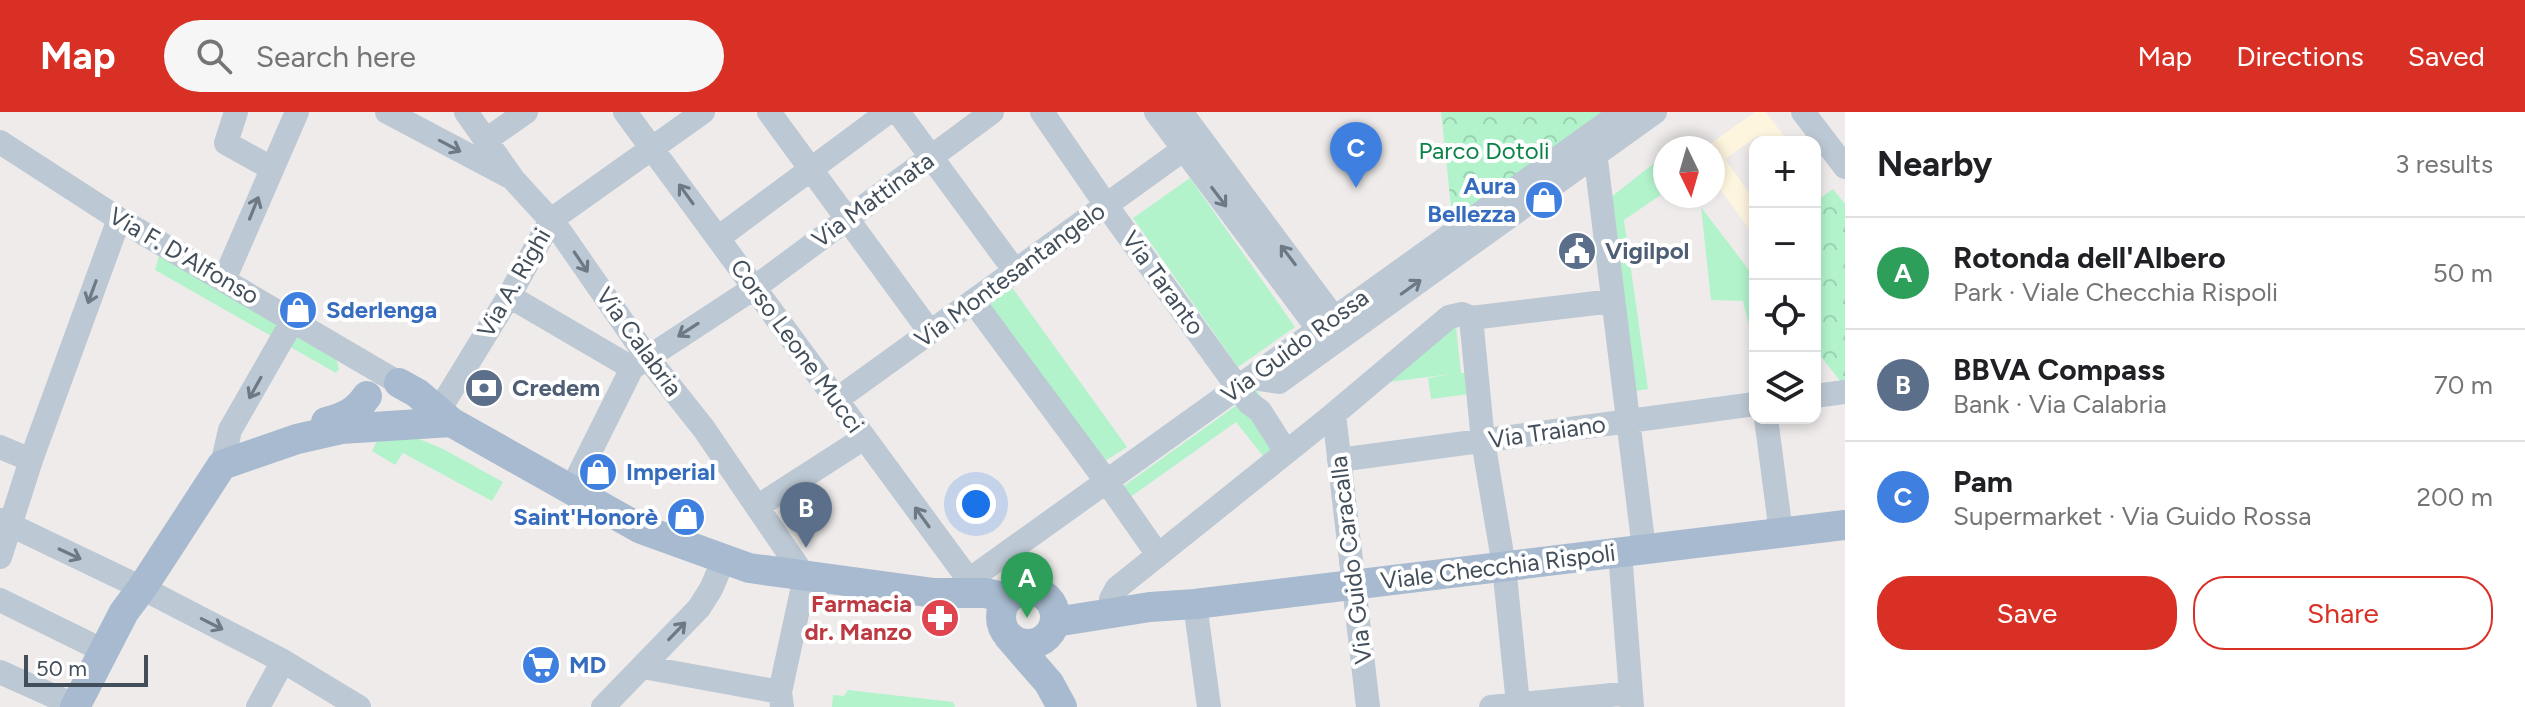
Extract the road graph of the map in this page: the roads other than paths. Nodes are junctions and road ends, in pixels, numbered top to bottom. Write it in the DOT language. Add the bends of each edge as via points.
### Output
graph roads {
  1 [pos="236,112"];
  2 [pos="297,112"];
  3 [pos="387,112"];
  4 [pos="466,112"];
  5 [pos="526,112"];
  6 [pos="625,112"];
  7 [pos="703,112"];
  8 [pos="769,112"];
  9 [pos="888,112"];
  10 [pos="898,112"];
  11 [pos="992,112"];
  12 [pos="1042,112"];
  13 [pos="1156,112"];
  14 [pos="1181,112"];
  15 [pos="1622,112"];
  16 [pos="1655,112"];
  17 [pos="1803,112"];
  18 [pos="486,140"];
  19 [pos="0,142"];
  20 [pos="1594,144"];
  21 [pos="652,148"];
  22 [pos="1184,149"];
  23 [pos="931,157"];
  24 [pos="1845,167"];
  25 [pos="271,168"];
  26 [pos="811,169"];
  27 [pos="513,179"];
  28 [pos="1106,205"];
  29 [pos="119,219"];
  30 [pos="847,219"];
  31 [pos="551,220"];
  32 [pos="718,238"];
  33 [pos="1015,271"];
  34 [pos="224,280"];
  35 [pos="754,288"];
  36 [pos="509,296"];
  37 [pos="973,301"];
  38 [pos="1613,301"];
  39 [pos="1471,318"];
  40 [pos="293,320"];
  41 [pos="1326,324"];
  42 [pos="930,332"];
  43 [pos="639,362"];
  44 [pos="369,381"];
  45 [pos="1245,382"];
  46 [pos="399,383"];
  47 [pos="1845,392"];
  48 [pos="1821,395"];
  49 [pos="836,400"];
  50 [pos="1749,405"];
  51 [pos="1334,414"];
  52 [pos="445,417"];
  53 [pos="1628,420"];
  54 [pos="1767,424"];
  55 [pos="392,425"];
  56 [pos="864,438"];
  57 [pos="1483,441"];
  58 [pos="0,447"];
  59 [pos="1286,452"];
  60 [pos="31,460"];
  61 [pos="1339,460"];
  62 [pos="222,465"];
  63 [pos="1107,482"];
  64 [pos="571,490"];
  65 [pos="757,507"];
  66 [pos="6,523"];
  67 [pos="1845,525"];
  68 [pos="773,531"];
  69 [pos="1781,533"];
  70 [pos="1632,551"];
  71 [pos="1158,555"];
  72 [pos="0,557"];
  73 [pos="724,559"];
  74 [pos="1504,566"];
  75 [pos="763,570"];
  76 [pos="805,577"];
  77 [pos="1352,585"];
  78 [pos="142,588"];
  79 [pos="0,600"];
  80 [pos="1111,604"];
  81 [pos="1195,604"];
  82 [pos="995,607"];
  83 [pos="1150,607"];
  84 [pos="1049,620"];
  85 [pos="104,651"];
  86 [pos="283,661"];
  87 [pos="643,667"];
  88 [pos="0,672"];
  89 [pos="1055,695"];
  90 [pos="781,700"];
  91 [pos="1631,700"];
  92 [pos="1518,704"];
  93 [pos="76,707"];
  94 [pos="258,707"];
  95 [pos="359,707"];
  96 [pos="603,707"];
  97 [pos="1209,707"];
  98 [pos="1368,707"];
  99 [pos="1491,707"];
  1 -- 25 [label="street" via="226,143"];
  2 -- 25 [label="street"];
  3 -- 27 [label="street, one-way"];
  4 -- 18 [label="street, Via Calabria"];
  5 -- 18 [label="street"];
  6 -- 21 [label="street, Corso Leone Mucci"];
  7 -- 21 [label="street, Via A. Righi"];
  8 -- 26 [label="street"];
  9 -- 26 [label="street"];
  10 -- 23 [label="street"];
  11 -- 23 [label="street, Via Mattinata"];
  12 -- 28 [label="street, Via Taranto"];
  13 -- 22 [label="street"];
  41 -- 14 [label="street, one-way"];
  15 -- 20 [label="street, Via Guido Rossa"];
  16 -- 20 [label="street"];
  17 -- 24 [label="street"];
  18 -- 27 [label="street, Via Calabria"];
  19 -- 29 [label="street, Via F. D'Alfonso"];
  20 -- 38 [label="street"];
  20 -- 41 [label="street, Via Guido Rossa"];
  45 -- 20 [label="street, one-way" via="1279,382"];
  21 -- 31 [label="street, Via A. Righi"];
  32 -- 21 [label="street, Corso Leone Mucci, one-way"];
  22 -- 28 [label="street, Via Montesantangelo"];
  22 -- 41 [label="street, one-way"];
  23 -- 30 [label="street, Via Mattinata"];
  23 -- 33 [label="street"];
  34 -- 25 [label="street, one-way"];
  26 -- 30 [label="street"];
  26 -- 32 [label="street"];
  27 -- 31 [label="street, Via Calabria"];
  28 -- 33 [label="street, Via Montesantangelo"];
  28 -- 45 [label="street, Via Taranto"];
  29 -- 34 [label="street, Via F. D'Alfonso"];
  29 -- 60 [label="street, one-way"];
  30 -- 35 [label="street, Via Mattinata"];
  30 -- 42 [label="street"];
  31 -- 36 [label="street, Via A. Righi"];
  31 -- 43 [label="street, Via Calabria, one-way"];
  32 -- 35 [label="street, Corso Leone Mucci"];
  33 -- 37 [label="street, Via Montesantangelo"];
  34 -- 40 [label="street, Via F. D'Alfonso"];
  35 -- 43 [label="street, Via Mattinata, one-way"];
  35 -- 49 [label="street, Corso Leone Mucci"];
  36 -- 43 [label="street"];
  36 -- 52 [label="street, Via A. Righi"];
  37 -- 42 [label="street, Via Montesantangelo"];
  37 -- 63 [label="street"];
  38 -- 39 [label="street"];
  38 -- 53 [label="street"];
  39 -- 51 [label="street" via="1449,317"];
  39 -- 57 [label="street"];
  40 -- 44 [label="street, Via F. D'Alfonso"];
  40 -- 62 [label="street, one-way" via="230,430"];
  41 -- 45 [label="street, Via Guido Rossa"];
  42 -- 49 [label="street, Via Montesantangelo"];
  43 -- 64 [label="street"];
  43 -- 65 [label="street, Via Calabria" via="704,429"];
  44 -- 46 [label="main road" via="370,389 382,380"];
  44 -- 55 [label="main road" via="367,410"];
  44 -- 62 [label="main road" via="360,407 347,416 263,441"];
  45 -- 59 [label="street, Via Taranto" via="1249,403"];
  45 -- 63 [label="street, Via Guido Rossa"];
  46 -- 52 [label="main road, Viale Checchia Rispoli"];
  46 -- 55 [label="main road" via="408,391 411,405 405,418"];
  47 -- 48 [label="street"];
  49 -- 56 [label="street, Corso Leone Mucci"];
  50 -- 53 [label="street, Via Traiano"];
  51 -- 59 [label="street"];
  51 -- 61 [label="street, Via Guido Caracalla"];
  52 -- 55 [label="main road"];
  52 -- 64 [label="main road, Viale Checchia Rispoli"];
  53 -- 57 [label="street, Via Traiano"];
  53 -- 70 [label="street"];
  54 -- 69 [label="street"];
  55 -- 62 [label="main road" via="297,439"];
  56 -- 65 [label="street"];
  82 -- 56 [label="street, Corso Leone Mucci, one-way"];
  57 -- 61 [label="street, Via Traiano"];
  57 -- 74 [label="street"];
  58 -- 60 [label="street"];
  59 -- 71 [label="street"];
  60 -- 66 [label="street"];
  61 -- 77 [label="street, Via Guido Caracalla"];
  62 -- 78 [label="main road"];
  63 -- 71 [label="street"];
  63 -- 82 [label="street, Via Guido Rossa"];
  64 -- 73 [label="main road, Viale Checchia Rispoli" via="641,529"];
  65 -- 68 [label="street, Via Calabria"];
  66 -- 72 [label="street"];
  66 -- 78 [label="street, one-way"];
  67 -- 69 [label="main road, Viale Checchia Rispoli"];
  68 -- 75 [label="street"];
  68 -- 76 [label="street, Via Calabria"];
  69 -- 70 [label="main road, Viale Checchia Rispoli"];
  70 -- 74 [label="main road, Viale Checchia Rispoli"];
  70 -- 91 [label="street"];
  71 -- 80 [label="street" via="1117,588"];
  73 -- 75 [label="main road, Viale Checchia Rispoli"];
  87 -- 73 [label="street, one-way" via="699,608"];
  74 -- 77 [label="main road, Viale Checchia Rispoli"];
  74 -- 92 [label="street"];
  75 -- 76 [label="main road, Viale Checchia Rispoli"];
  76 -- 82 [label="main road, Viale Checchia Rispoli" via="934,593 977,611"];
  76 -- 90 [label="street"];
  77 -- 81 [label="main road, Viale Checchia Rispoli"];
  77 -- 98 [label="street, Via Guido Caracalla"];
  78 -- 85 [label="main road"];
  78 -- 86 [label="street, one-way"];
  79 -- 85 [label="street"];
  80 -- 83 [label="main road, Viale Checchia Rispoli"];
  80 -- 84 [label="main road, Viale Checchia Rispoli"];
  81 -- 83 [label="main road, Viale Checchia Rispoli"];
  81 -- 97 [label="street"];
  82 -- 84 [label="main road, Viale Checchia Rispoli" via="1024,589 1042,593"];
  82 -- 84 [label="main road, Viale Checchia Rispoli" via="1026,644"];
  82 -- 89 [label="main road"];
  83 -- 84 [label="main road, Viale Checchia Rispoli"];
  84 -- 89 [label="main road"];
  85 -- 93 [label="main road"];
  86 -- 94 [label="street"];
  86 -- 95 [label="street"];
  87 -- 90 [label="street"];
  87 -- 96 [label="street"];
  88 -- 93 [label="street"];
  91 -- 92 [label="street"];
  92 -- 99 [label="street"];
}
